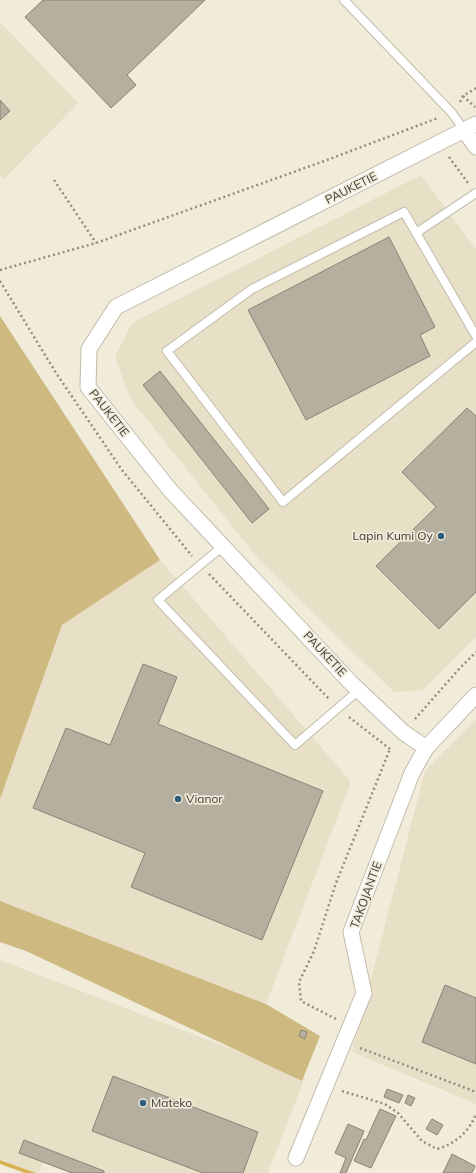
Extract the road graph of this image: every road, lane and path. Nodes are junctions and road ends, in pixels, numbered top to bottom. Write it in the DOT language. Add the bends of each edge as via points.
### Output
graph roads {
  1 [pos="344,0"];
  2 [pos="476,88"];
  3 [pos="464,96"];
  4 [pos="476,108"];
  5 [pos="452,113"];
  6 [pos="470,127"];
  7 [pos="476,147"];
  8 [pos="54,180"];
  9 [pos="476,193"];
  10 [pos="416,233"];
  11 [pos="96,243"];
  12 [pos="0,270"];
  13 [pos="476,336"];
  14 [pos="476,342"];
  15 [pos="223,546"];
  16 [pos="359,690"];
  17 [pos="476,695"];
  18 [pos="426,748"];
  19 [pos="344,1043"];
  20 [pos="326,1085"];
  21 [pos="476,1092"];
  22 [pos="476,1114"];
  23 [pos="296,1158"];
  1 -- 5 [label="lane"];
  2 -- 3 [label="path"];
  3 -- 4 [label="path"];
  3 -- 5 [label="path"];
  5 -- 6 [label="lane"];
  5 -- 11 [label="path"];
  6 -- 7 [label="street"];
  6 -- 15 [label="street, PAUKETIE" via="116,308 89,349 88,387 170,490"];
  8 -- 11 [label="path"];
  9 -- 10 [label="lane"];
  10 -- 13 [label="lane"];
  10 -- 14 [label="lane" via="404,212 252,289 167,351 282,502"];
  11 -- 12 [label="path"];
  15 -- 16 [label="street, PAUKETIE"];
  15 -- 16 [label="lane" via="158,600 295,745"];
  16 -- 18 [label="street, PAUKETIE" via="403,732"];
  17 -- 18 [label="street, TAKOJANTIE"];
  18 -- 19 [label="street, TAKOJANTIE" via="412,773 351,932 364,993"];
  19 -- 20 [label="street, TAKOJANTIE"];
  19 -- 21 [label="path"];
  20 -- 22 [label="path" via="385,1104 398,1113 422,1141 437,1149 447,1146 464,1134"];
  20 -- 23 [label="street, TAKOJANTIE"];
}
